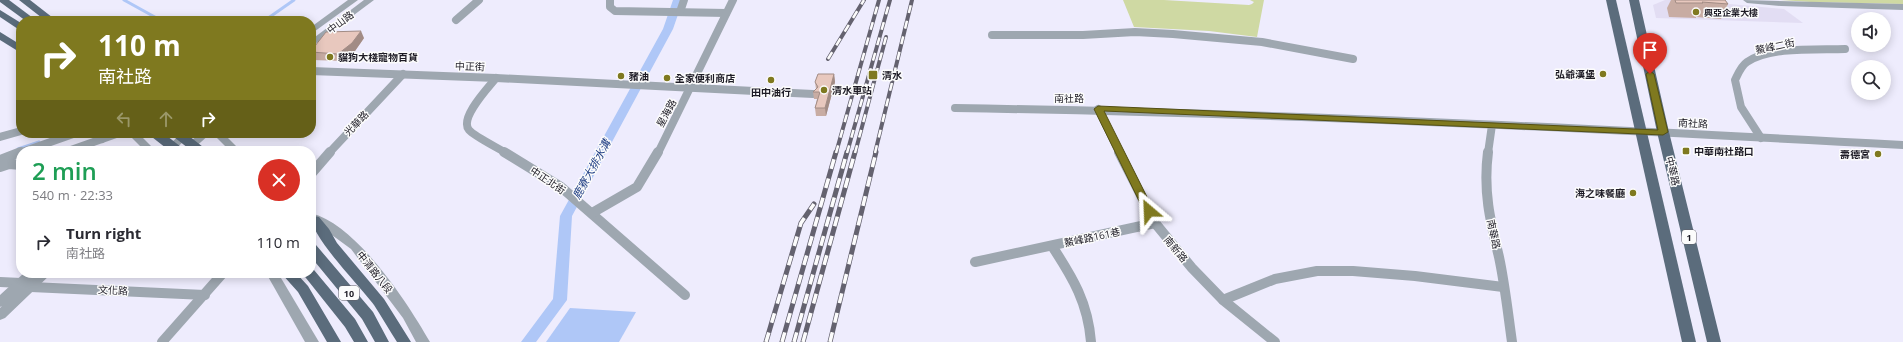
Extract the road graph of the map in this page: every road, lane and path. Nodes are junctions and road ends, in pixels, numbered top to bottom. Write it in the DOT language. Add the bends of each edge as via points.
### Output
graph roads {
  1 [pos="3,0"];
  2 [pos="24,0"];
  3 [pos="354,0"];
  4 [pos="370,0"];
  5 [pos="479,0"];
  6 [pos="610,0"];
  7 [pos="684,0"];
  8 [pos="733,0"];
  9 [pos="1611,0"];
  10 [pos="1634,0"];
  11 [pos="1747,0"];
  12 [pos="1903,7"];
  13 [pos="680,12"];
  14 [pos="0,13"];
  15 [pos="726,13"];
  16 [pos="25,16"];
  17 [pos="45,16"];
  18 [pos="456,20"];
  19 [pos="16,24"];
  20 [pos="316,27"];
  21 [pos="0,34"];
  22 [pos="992,35"];
  23 [pos="316,40"];
  24 [pos="16,46"];
  25 [pos="1845,49"];
  26 [pos="1353,59"];
  27 [pos="316,71"];
  28 [pos="403,74"];
  29 [pos="496,78"];
  30 [pos="691,88"];
  31 [pos="813,94"];
  32 [pos="955,108"];
  33 [pos="1098,109"];
  34 [pos="1492,125"];
  35 [pos="16,132"];
  36 [pos="1640,132"];
  37 [pos="1663,132"];
  38 [pos="0,137"];
  39 [pos="62,138"];
  40 [pos="105,138"];
  41 [pos="137,138"];
  42 [pos="161,138"];
  43 [pos="182,138"];
  44 [pos="183,138"];
  45 [pos="200,138"];
  46 [pos="222,138"];
  47 [pos="1761,138"];
  48 [pos="102,139"];
  49 [pos="1903,145"];
  50 [pos="39,146"];
  51 [pos="82,146"];
  52 [pos="146,146"];
  53 [pos="172,146"];
  54 [pos="173,146"];
  55 [pos="191,146"];
  56 [pos="194,146"];
  57 [pos="231,146"];
  58 [pos="16,154"];
  59 [pos="0,160"];
  60 [pos="16,164"];
  61 [pos="0,167"];
  62 [pos="316,168"];
  63 [pos="592,213"];
  64 [pos="316,221"];
  65 [pos="316,223"];
  66 [pos="1155,223"];
  67 [pos="1052,246"];
  68 [pos="316,254"];
  69 [pos="975,262"];
  70 [pos="30,278"];
  71 [pos="38,278"];
  72 [pos="219,278"];
  73 [pos="275,278"];
  74 [pos="293,278"];
  75 [pos="313,278"];
  76 [pos="0,282"];
  77 [pos="26,285"];
  78 [pos="1503,287"];
  79 [pos="204,295"];
  80 [pos="685,295"];
  81 [pos="1224,300"];
  82 [pos="0,302"];
  83 [pos="0,315"];
  84 [pos="162,342"];
  85 [pos="312,342"];
  86 [pos="334,342"];
  87 [pos="361,342"];
  88 [pos="382,342"];
  89 [pos="404,342"];
  90 [pos="423,342"];
  91 [pos="1091,342"];
  92 [pos="1276,342"];
  93 [pos="1512,342"];
  94 [pos="1689,342"];
  95 [pos="1714,342"];
  1 -- 16 [label="main road"];
  2 -- 17 [label="main road"];
  3 -- 20 [label="street, 中山路"];
  4 -- 23 [label="street, 中山路"];
  5 -- 18 [label="street"];
  6 -- 13 [label="street" via="610,7 615,11"];
  7 -- 13 [label="street"];
  8 -- 15 [label="street, 星海路"];
  9 -- 36 [label="main road"];
  10 -- 37 [label="main road, 中華路 / 1"];
  11 -- 12 [label="street"];
  13 -- 15 [label="street"];
  14 -- 19 [label="main road"];
  15 -- 30 [label="street, 星海路"];
  21 -- 24 [label="main road"];
  22 -- 26 [label="street" via="1083,35 1099,32 1172,34 1262,42"];
  25 -- 47 [label="street, 鰲峰二街" via="1795,50 1767,55 1746,63 1735,80 1741,107"];
  27 -- 28 [label="street, 中正街"];
  28 -- 29 [label="street, 中正街"];
  28 -- 62 [label="street, 光華路"];
  29 -- 30 [label="street, 中正街"];
  29 -- 63 [label="street, 中正北街" via="468,115 466,123 469,130 561,188"];
  30 -- 31 [label="street"];
  30 -- 63 [label="street, 星海路" via="638,187"];
  32 -- 33 [label="street, 南社路"];
  33 -- 34 [label="street, 南社路"];
  33 -- 66 [label="street, 南新路"];
  34 -- 36 [label="street, 南社路"];
  34 -- 78 [label="street, 南華路" via="1485,175 1491,229"];
  35 -- 38 [label="street"];
  36 -- 37 [label="street, 南社路"];
  36 -- 94 [label="main road"];
  37 -- 47 [label="street, 南社路"];
  37 -- 95 [label="main road, 中華路 / 1"];
  39 -- 50 [label="street"];
  40 -- 48 [label="street"];
  41 -- 52 [label="street"];
  42 -- 53 [label="main road, bridge"];
  43 -- 54 [label="street"];
  44 -- 56 [label="main road, bridge"];
  45 -- 55 [label="street"];
  46 -- 57 [label="street"];
  47 -- 49 [label="street, 南社路"];
  48 -- 51 [label="street"];
  58 -- 59 [label="street"];
  60 -- 61 [label="street"];
  63 -- 80 [label="street, 中正北街"];
  64 -- 90 [label="street, 中清路八段" via="325,224 355,246 408,315"];
  65 -- 89 [label="main road" via="379,302"];
  66 -- 67 [label="street, 鰲峰路161巷"];
  66 -- 81 [label="street, 南新路" via="1192,268"];
  67 -- 69 [label="street, 鰲峰路161巷"];
  67 -- 91 [label="street, 鰲峰路161巷" via="1072,276 1088,310"];
  68 -- 88 [label="main road, 10" via="368,316"];
  70 -- 77 [label="street"];
  71 -- 77 [label="street"];
  72 -- 79 [label="street"];
  73 -- 85 [label="street"];
  74 -- 86 [label="main road" via="303,289"];
  75 -- 87 [label="main road, 10" via="350,323"];
  76 -- 77 [label="street, 文化路"];
  77 -- 79 [label="street, 文化路"];
  77 -- 82 [label="street"];
  77 -- 83 [label="street"];
  78 -- 81 [label="street" via="1415,276 1317,271 1275,279"];
  78 -- 93 [label="street, 南華路"];
  79 -- 84 [label="street"];
  81 -- 92 [label="street, 南新路"];
}
